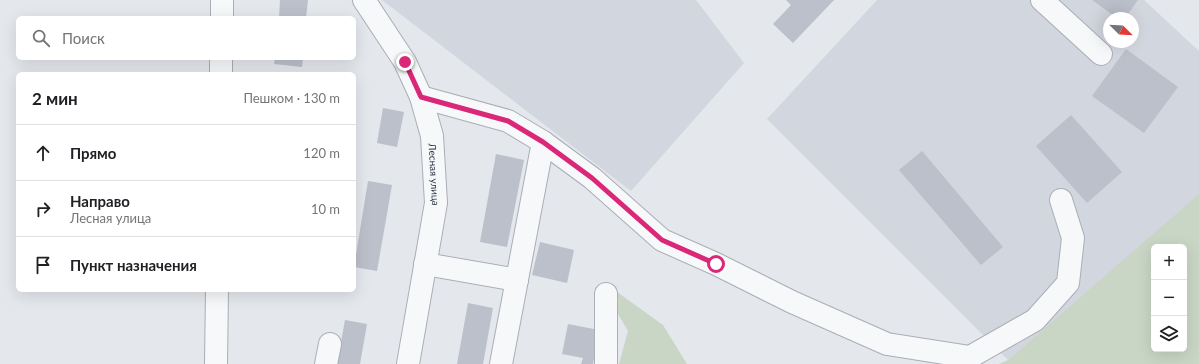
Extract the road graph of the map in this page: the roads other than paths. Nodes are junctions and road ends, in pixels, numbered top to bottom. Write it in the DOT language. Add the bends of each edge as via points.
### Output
graph roads {
  1 [pos="222,0"];
  2 [pos="364,0"];
  3 [pos="1042,0"];
  4 [pos="222,16"];
  5 [pos="1101,54"];
  6 [pos="221,60"];
  7 [pos="221,72"];
  8 [pos="421,97"];
  9 [pos="543,142"];
  10 [pos="1060,200"];
  11 [pos="425,264"];
  12 [pos="517,280"];
  13 [pos="217,292"];
  14 [pos="606,294"];
  15 [pos="216,364"];
  16 [pos="408,364"];
  17 [pos="501,364"];
  18 [pos="606,364"];
  1 -- 4 [label="street"];
  2 -- 8 [label="street, Лесная улица" via="405,62"];
  3 -- 5 [label="street"];
  6 -- 7 [label="street"];
  8 -- 9 [label="street" via="508,121"];
  8 -- 11 [label="street, Лесная улица" via="432,136 436,203"];
  9 -- 10 [label="street" via="592,178 662,240 887,344 970,357 1035,320 1068,283 1073,238"];
  9 -- 12 [label="street"];
  11 -- 12 [label="street"];
  11 -- 16 [label="street, Лесная улица"];
  12 -- 17 [label="street"];
  13 -- 15 [label="street"];
  14 -- 18 [label="street"];
}
